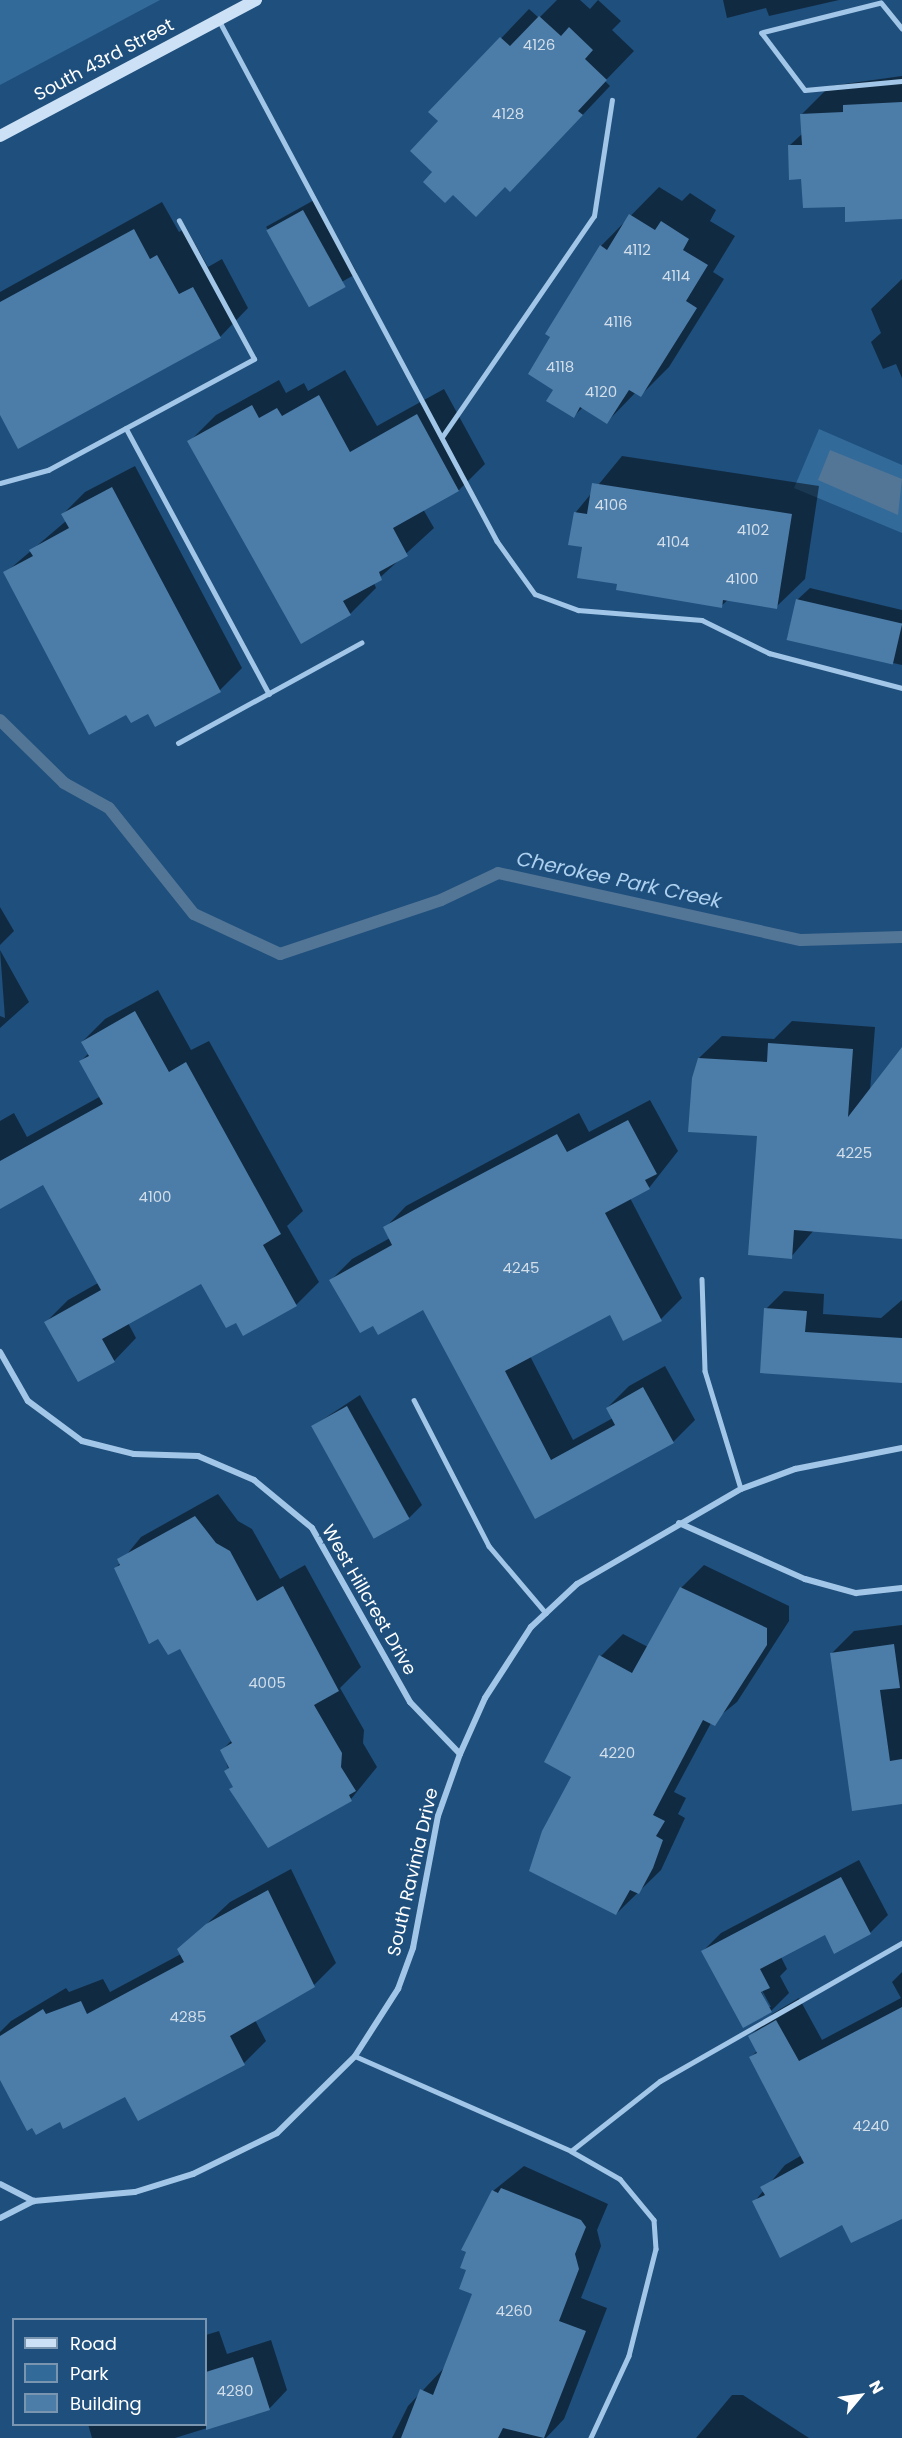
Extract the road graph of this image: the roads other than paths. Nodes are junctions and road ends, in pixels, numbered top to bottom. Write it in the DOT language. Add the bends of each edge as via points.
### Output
graph roads {
  1 [pos="256,0"];
  2 [pos="219,20"];
  3 [pos="902,29"];
  4 [pos="902,81"];
  5 [pos="612,100"];
  6 [pos="0,136"];
  7 [pos="179,221"];
  8 [pos="126,428"];
  9 [pos="442,437"];
  10 [pos="0,483"];
  11 [pos="361,643"];
  12 [pos="902,688"];
  13 [pos="269,694"];
  14 [pos="178,743"];
  15 [pos="702,1279"];
  16 [pos="0,1352"];
  17 [pos="414,1400"];
  18 [pos="902,1448"];
  19 [pos="741,1489"];
  20 [pos="678,1523"];
  21 [pos="902,1588"];
  22 [pos="546,1613"];
  23 [pos="460,1754"];
  24 [pos="902,1943"];
  25 [pos="355,2056"];
  26 [pos="571,2151"];
  27 [pos="0,2184"];
  28 [pos="34,2201"];
  29 [pos="0,2218"];
  30 [pos="591,2438"];
  1 -- 2 [label="main road, South 43rd Street"];
  2 -- 6 [label="main road, South 43rd Street"];
  2 -- 9 [label="lane"];
  3 -- 4 [label="lane" via="881,3 762,33 805,90"];
  5 -- 9 [label="lane" via="594,216"];
  7 -- 8 [label="lane" via="254,358"];
  8 -- 10 [label="lane" via="48,470"];
  8 -- 13 [label="lane"];
  9 -- 12 [label="lane" via="497,541 535,594 578,610 702,620 769,653"];
  11 -- 13 [label="lane"];
  13 -- 14 [label="lane"];
  15 -- 19 [label="lane" via="705,1371"];
  16 -- 23 [label="street, West Hillcrest Drive" via="28,1401 81,1441 134,1455 198,1456 254,1479 312,1528 410,1702"];
  17 -- 22 [label="lane" via="489,1546"];
  18 -- 19 [label="street, South Ravinia Drive" via="795,1469"];
  19 -- 20 [label="street, South Ravinia Drive"];
  20 -- 21 [label="street" via="805,1579 856,1593"];
  20 -- 22 [label="street, South Ravinia Drive" via="577,1584"];
  22 -- 23 [label="street, South Ravinia Drive" via="485,1698"];
  23 -- 25 [label="street, South Ravinia Drive" via="438,1816 413,1948 398,1989"];
  24 -- 26 [label="lane" via="660,2081"];
  25 -- 26 [label="lane"];
  25 -- 28 [label="street, South Ravinia Drive" via="277,2133 193,2174 135,2192"];
  26 -- 30 [label="lane" via="620,2179 654,2220 656,2249 629,2356"];
  27 -- 28 [label="street"];
  28 -- 29 [label="street, South Ravinia Drive"];
}
